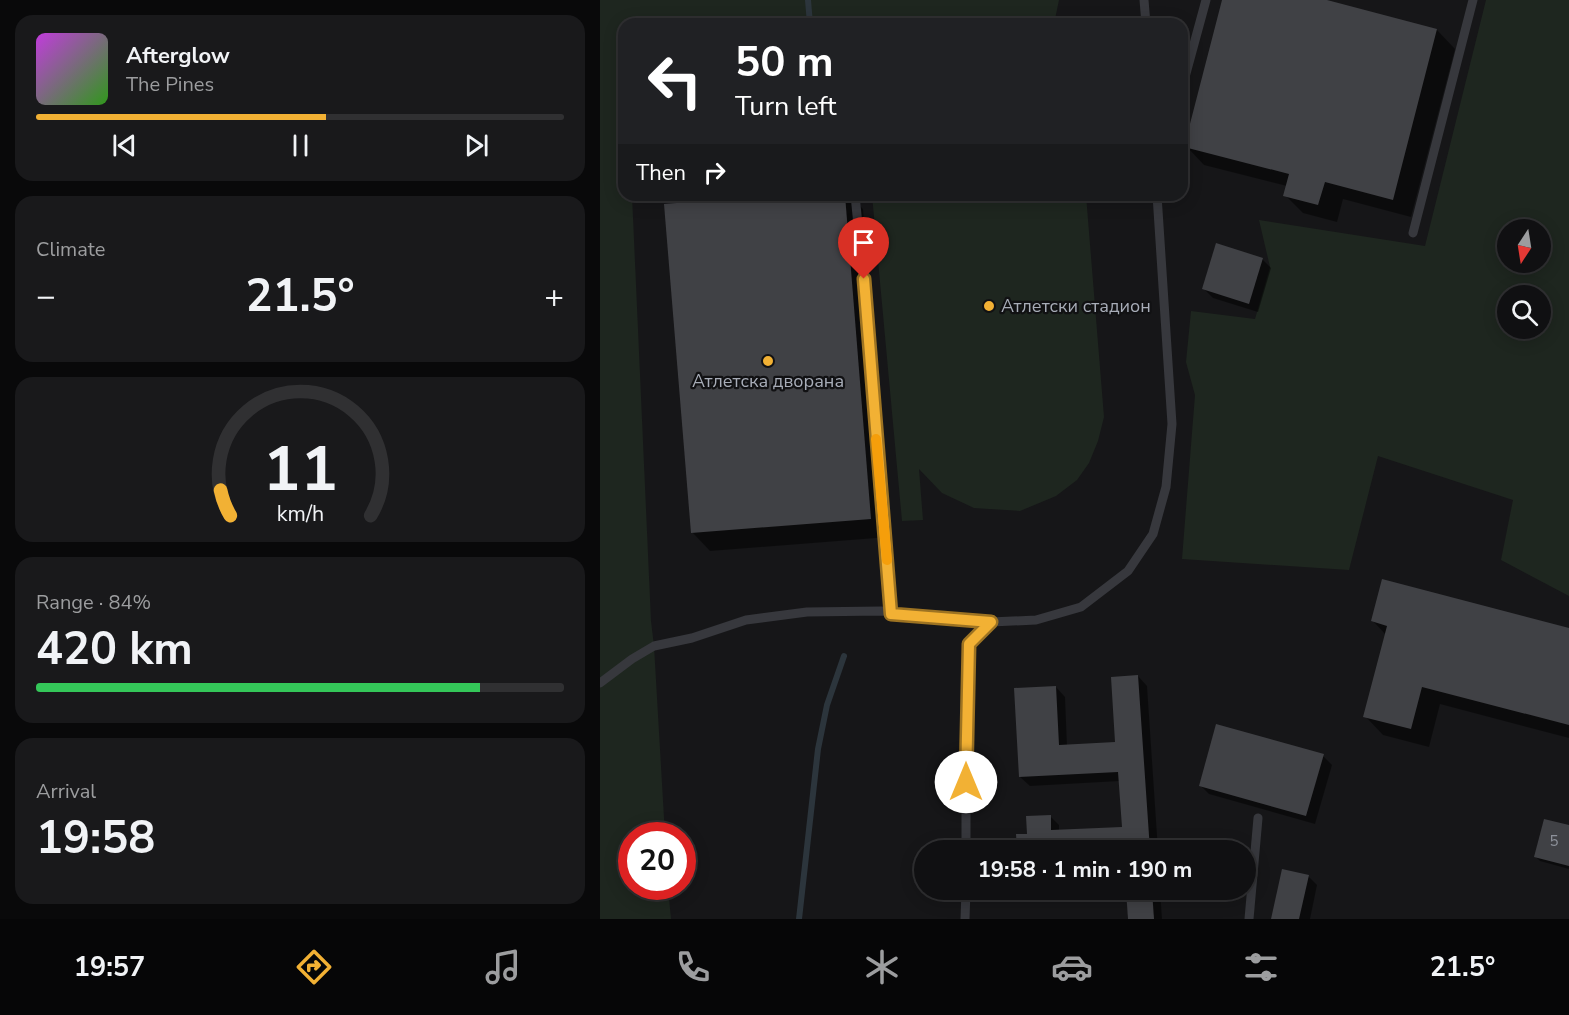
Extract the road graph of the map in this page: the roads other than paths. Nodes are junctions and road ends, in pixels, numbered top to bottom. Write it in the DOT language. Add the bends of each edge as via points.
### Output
graph roads {
  1 [pos="1144,0"];
  2 [pos="1206,0"];
  3 [pos="1473,0"];
  4 [pos="1146,18"];
  5 [pos="1188,66"];
  6 [pos="856,201"];
  7 [pos="1157,201"];
  8 [pos="1413,233"];
  9 [pos="891,614"];
  10 [pos="991,622"];
  11 [pos="600,683"];
  12 [pos="1258,818"];
  13 [pos="966,840"];
  14 [pos="966,900"];
  15 [pos="966,919"];
  16 [pos="1249,919"];
  1 -- 4 [label="lane"];
  2 -- 5 [label="lane"];
  3 -- 8 [label="lane"];
  6 -- 9 [label="lane"];
  7 -- 10 [label="lane" via="1172,424 1166,487 1153,534 1128,571 1081,607 1036,620"];
  9 -- 10 [label="lane"];
  9 -- 11 [label="lane" via="807,612 746,620 654,646"];
  10 -- 13 [label="lane" via="969,644"];
  12 -- 16 [label="lane"];
  14 -- 15 [label="lane"];
}
